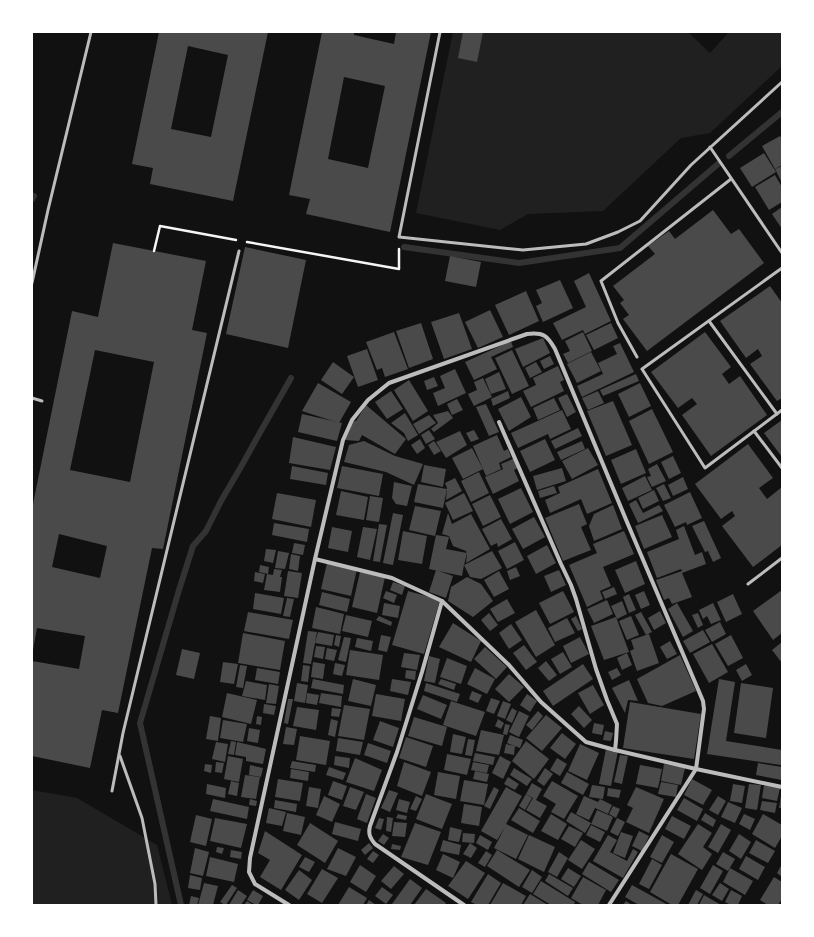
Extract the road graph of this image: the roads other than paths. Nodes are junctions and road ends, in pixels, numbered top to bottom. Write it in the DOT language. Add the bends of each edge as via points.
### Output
graph roads {
  1 [pos="91,32"];
  2 [pos="440,32"];
  3 [pos="782,82"];
  4 [pos="710,147"];
  5 [pos="731,179"];
  6 [pos="239,251"];
  7 [pos="782,253"];
  8 [pos="782,268"];
  9 [pos="32,283"];
  10 [pos="709,321"];
  11 [pos="637,357"];
  12 [pos="32,398"];
  13 [pos="42,400"];
  14 [pos="782,410"];
  15 [pos="777,414"];
  16 [pos="499,422"];
  17 [pos="754,431"];
  18 [pos="782,468"];
  19 [pos="782,558"];
  20 [pos="315,559"];
  21 [pos="748,584"];
  22 [pos="442,601"];
  23 [pos="614,750"];
  24 [pos="119,754"];
  25 [pos="696,769"];
  26 [pos="782,787"];
  27 [pos="112,791"];
  28 [pos="156,905"];
  29 [pos="289,905"];
  30 [pos="464,905"];
  31 [pos="609,905"];
  1 -- 9 [label="lane"];
  2 -- 4 [label="lane" via="399,237 523,250 586,244 640,221"];
  3 -- 4 [label="lane"];
  4 -- 5 [label="lane"];
  5 -- 7 [label="lane"];
  5 -- 11 [label="lane" via="601,281 618,324"];
  6 -- 24 [label="lane"];
  8 -- 10 [label="lane"];
  10 -- 15 [label="lane"];
  10 -- 17 [label="lane" via="642,369 705,468"];
  12 -- 13 [label="lane"];
  14 -- 15 [label="lane"];
  15 -- 17 [label="lane"];
  16 -- 23 [label="street" via="576,599 596,669 617,724"];
  17 -- 18 [label="lane"];
  19 -- 21 [label="lane"];
  20 -- 22 [label="street" via="392,578"];
  20 -- 25 [label="street" via="343,440 352,420 368,400 389,383 527,334 542,334 555,349 703,700"];
  20 -- 29 [label="street" via="250,858 249,872 255,884"];
  22 -- 23 [label="street" via="509,665 540,702 586,742"];
  22 -- 30 [label="street" via="397,752 369,831 375,844"];
  23 -- 25 [label="street"];
  24 -- 27 [label="lane"];
  24 -- 28 [label="lane" via="142,818 155,884"];
  25 -- 26 [label="street"];
  25 -- 31 [label="street"];
}
